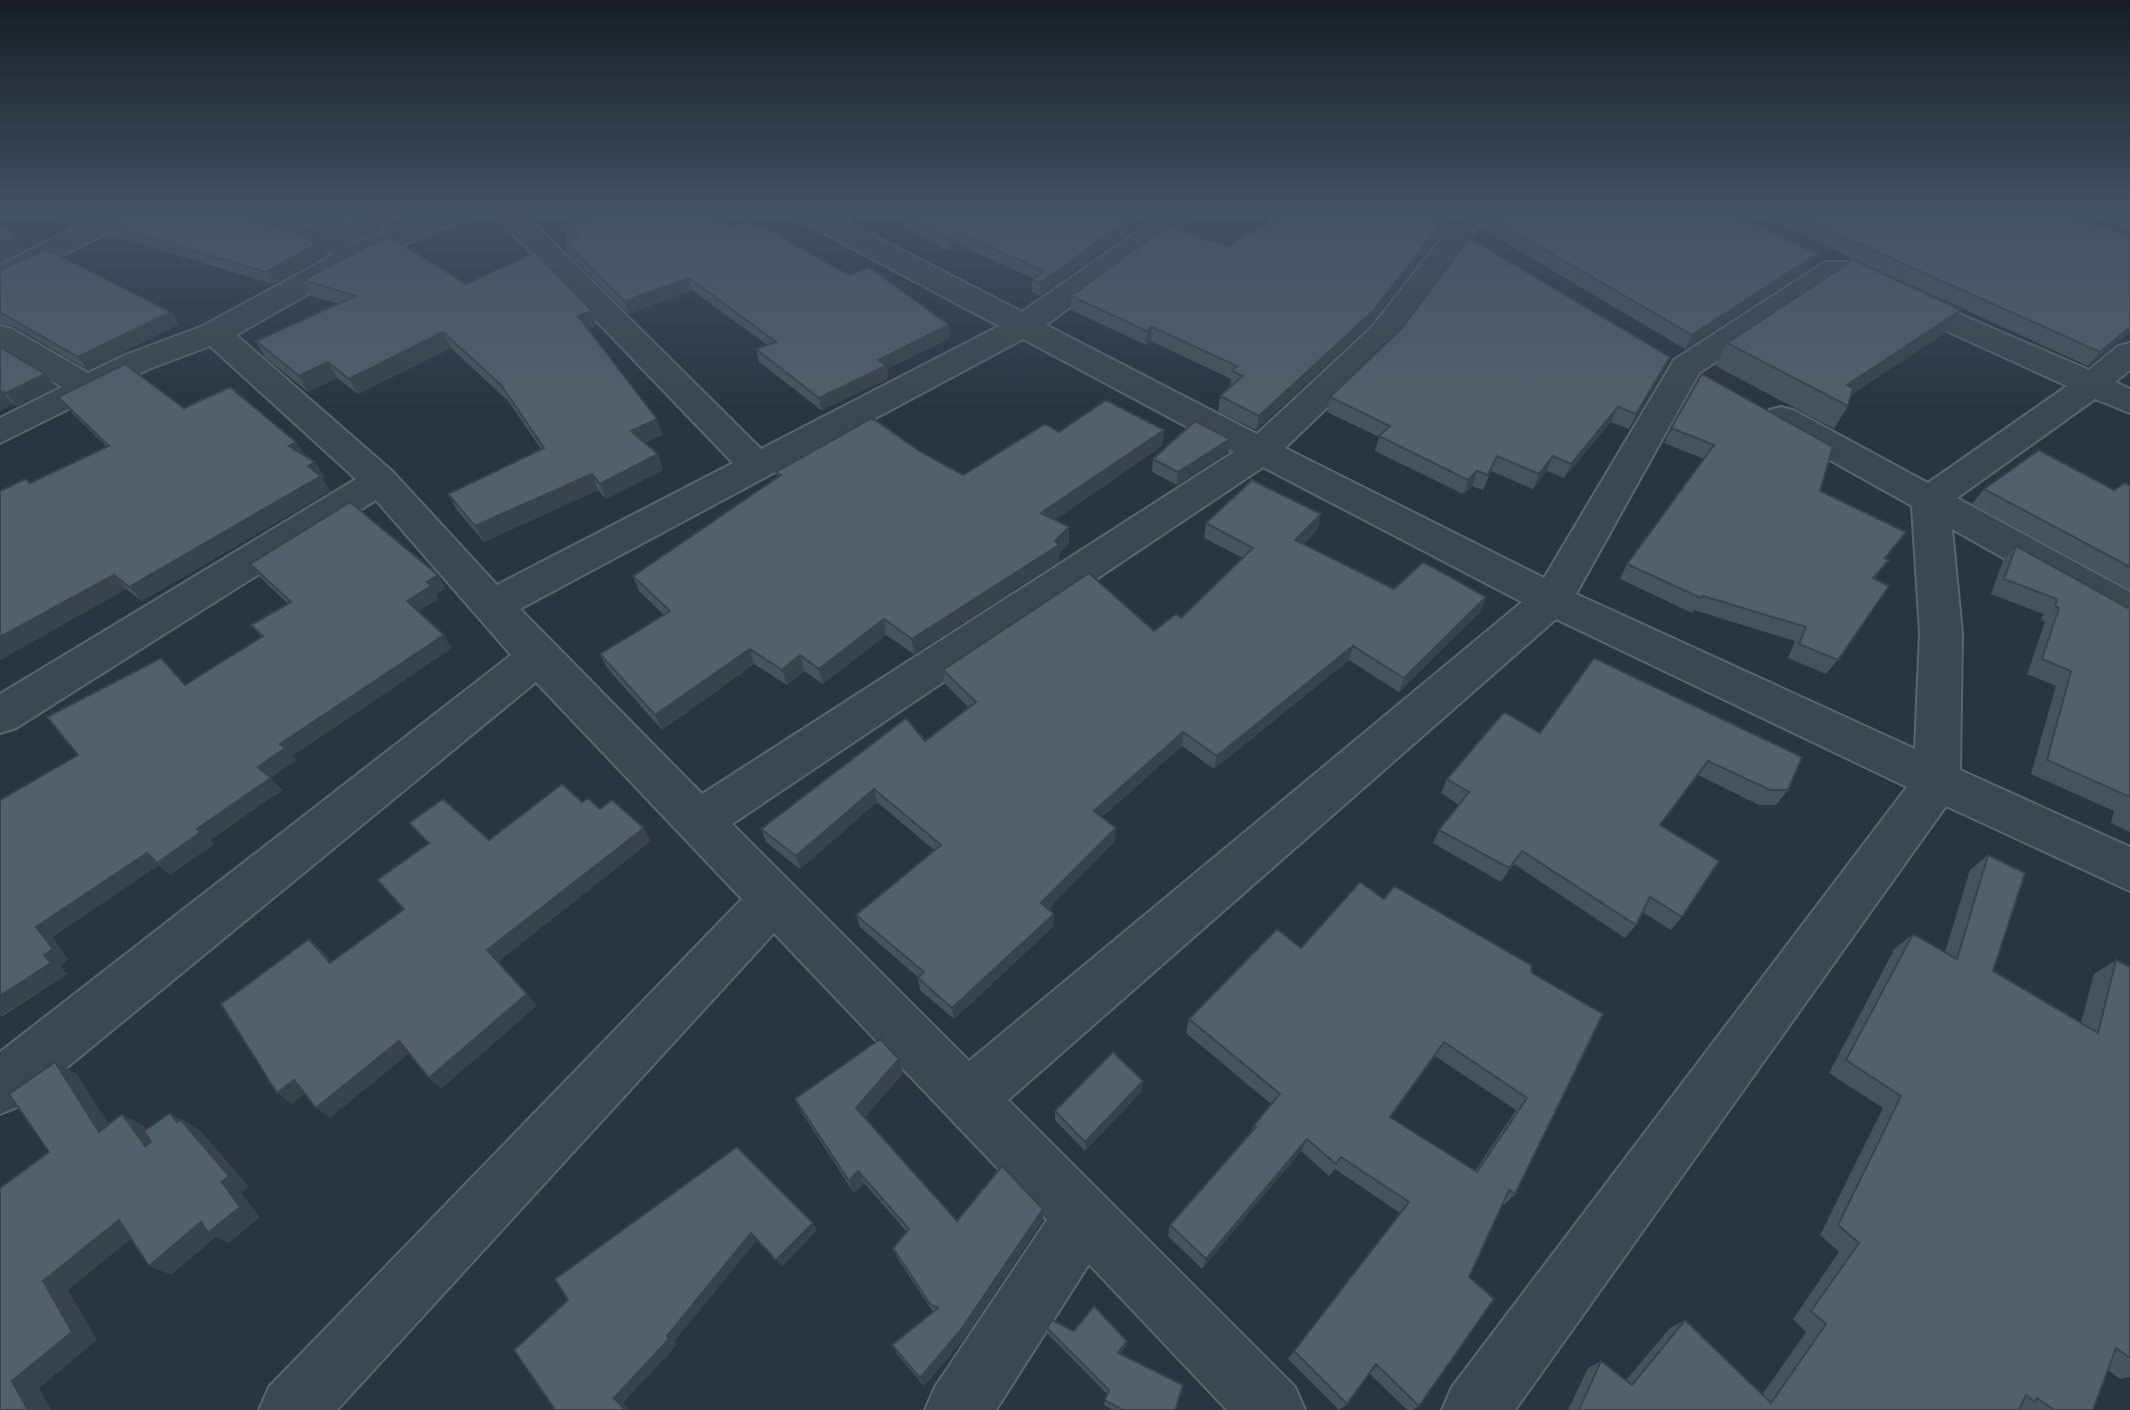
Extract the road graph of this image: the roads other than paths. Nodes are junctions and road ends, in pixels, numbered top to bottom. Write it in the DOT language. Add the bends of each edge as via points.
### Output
graph roads {
  1 [pos="318,276"];
  2 [pos="569,276"];
  3 [pos="928,276"];
  4 [pos="1095,276"];
  5 [pos="1428,276"];
  6 [pos="1842,276"];
  7 [pos="1853,276"];
  8 [pos="1024,326"];
  9 [pos="215,333"];
  10 [pos="0,336"];
  11 [pos="2130,353"];
  12 [pos="2093,384"];
  13 [pos="89,388"];
  14 [pos="2130,402"];
  15 [pos="1753,404"];
  16 [pos="0,432"];
  17 [pos="1261,451"];
  18 [pos="758,467"];
  19 [pos="380,481"];
  20 [pos="1930,499"];
  21 [pos="1552,600"];
  22 [pos="490,607"];
  23 [pos="2130,610"];
  24 [pos="538,657"];
  25 [pos="0,716"];
  26 [pos="1937,782"];
  27 [pos="699,821"];
  28 [pos="2130,870"];
  29 [pos="773,900"];
  30 [pos="0,1087"];
  31 [pos="970,1097"];
  32 [pos="1085,1216"];
  33 [pos="292,1410"];
  34 [pos="958,1410"];
  35 [pos="1272,1410"];
  36 [pos="1475,1410"];
  1 -- 9 [label="street"];
  2 -- 18 [label="street"];
  3 -- 8 [label="street"];
  4 -- 8 [label="street"];
  5 -- 17 [label="street" via="1384,334"];
  6 -- 21 [label="street" via="1685,367"];
  7 -- 12 [label="street"];
  8 -- 17 [label="street"];
  8 -- 18 [label="street"];
  9 -- 13 [label="street" via="137,362"];
  9 -- 19 [label="street"];
  10 -- 13 [label="street"];
  11 -- 12 [label="street"];
  12 -- 14 [label="street"];
  12 -- 20 [label="street"];
  13 -- 16 [label="street"];
  15 -- 20 [label="street"];
  17 -- 21 [label="street"];
  17 -- 27 [label="street"];
  18 -- 22 [label="street"];
  19 -- 22 [label="street"];
  19 -- 25 [label="street"];
  20 -- 23 [label="street"];
  20 -- 26 [label="street" via="1941,633"];
  21 -- 26 [label="street"];
  21 -- 31 [label="street"];
  22 -- 24 [label="street"];
  24 -- 27 [label="street"];
  24 -- 30 [label="street"];
  26 -- 28 [label="street"];
  26 -- 36 [label="street"];
  27 -- 29 [label="street"];
  29 -- 31 [label="street"];
  29 -- 33 [label="street"];
  31 -- 32 [label="street"];
  32 -- 34 [label="street"];
  32 -- 35 [label="street"];
}
